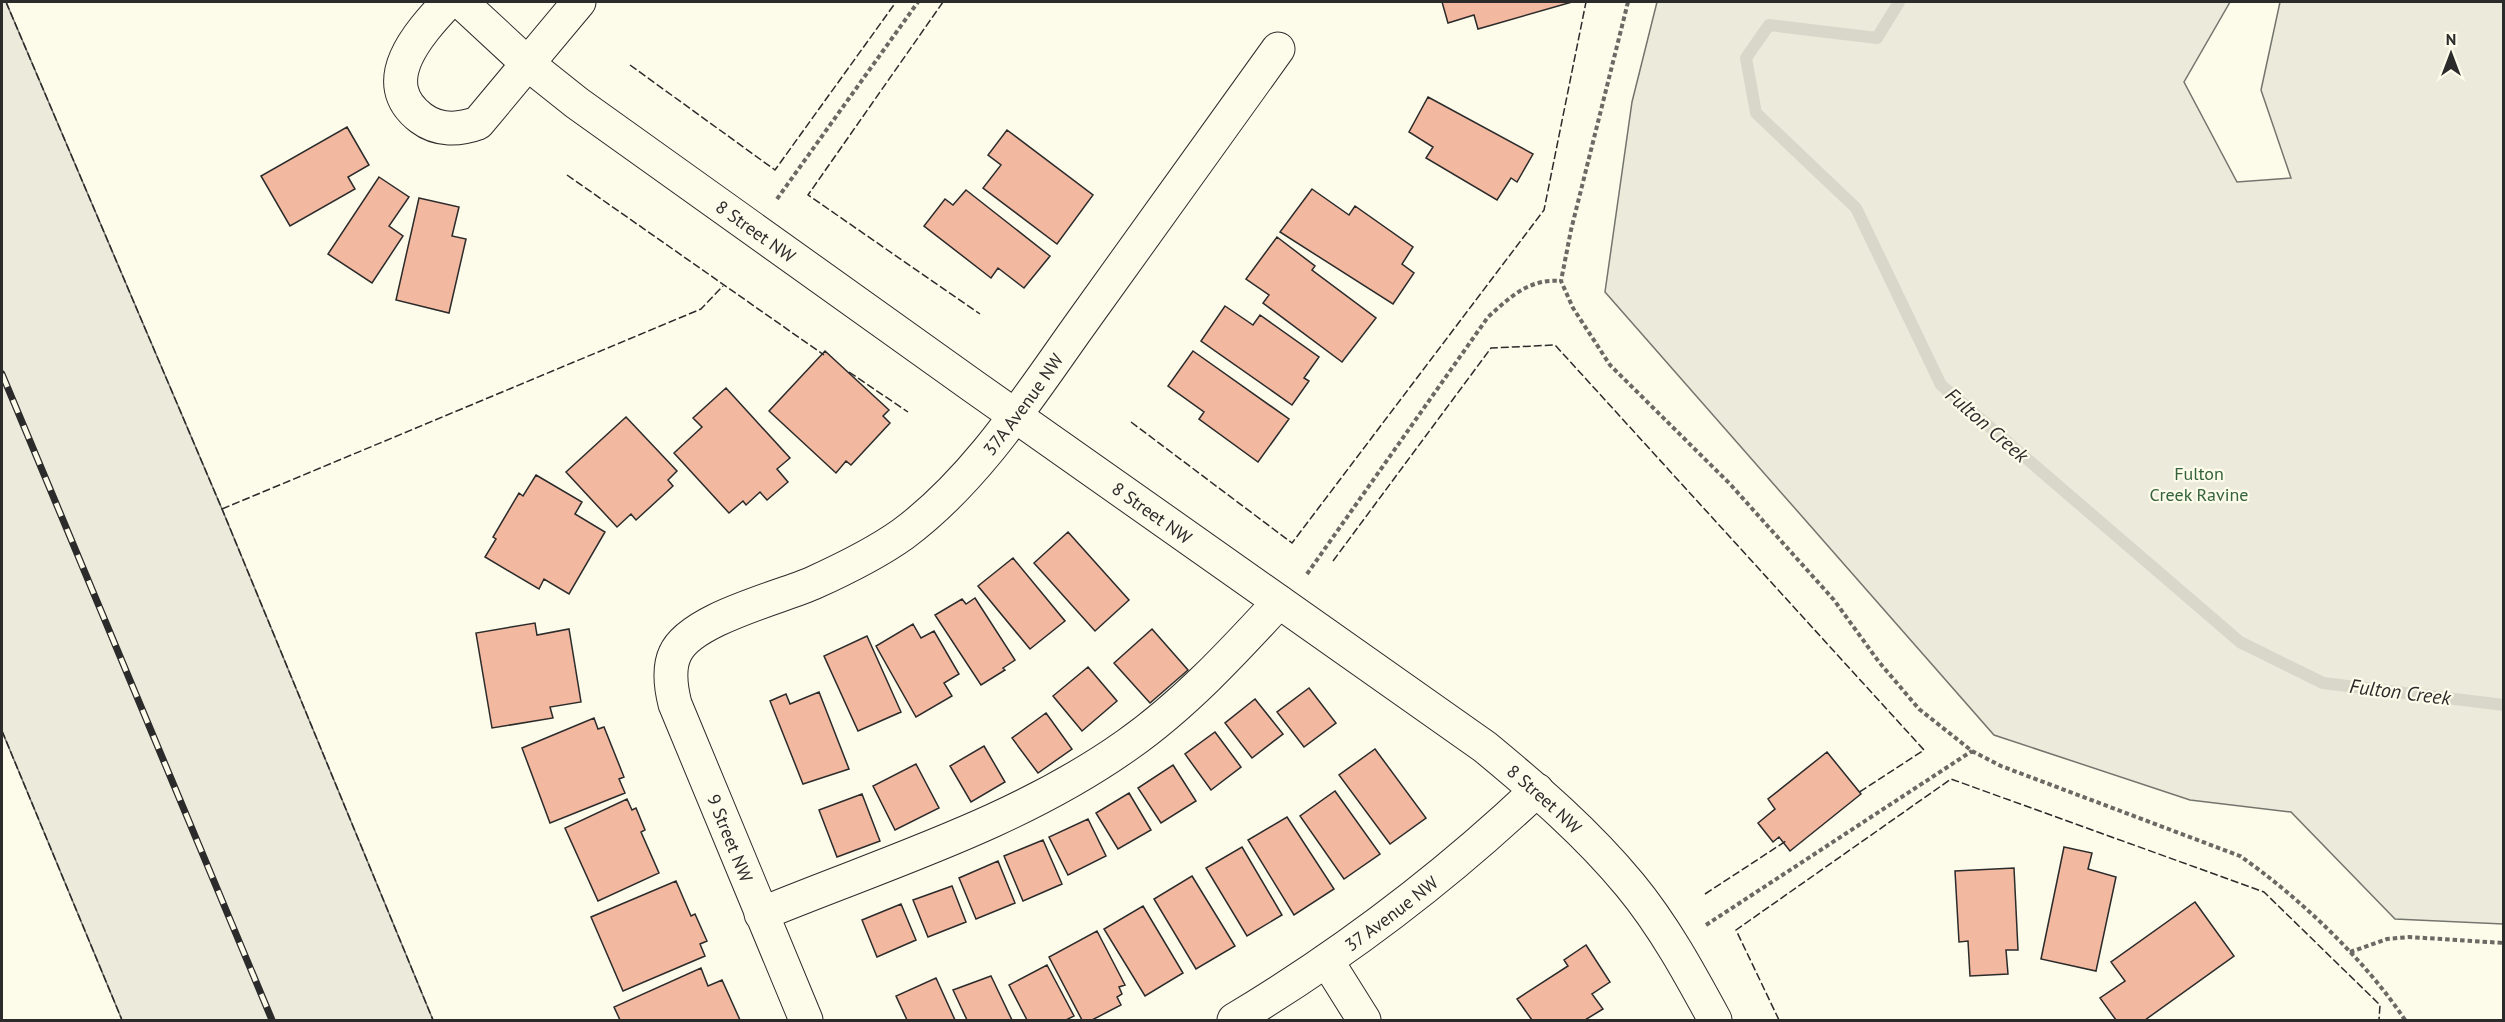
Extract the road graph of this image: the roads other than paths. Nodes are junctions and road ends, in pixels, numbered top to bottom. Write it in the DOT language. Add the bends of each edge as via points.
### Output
graph roads {
  1 [pos="448,2"];
  2 [pos="461,2"];
  3 [pos="579,2"];
  4 [pos="1278,49"];
  5 [pos="528,64"];
  6 [pos="1014,416"];
  7 [pos="1279,602"];
  8 [pos="675,652"];
  9 [pos="1537,790"];
  10 [pos="761,914"];
  11 [pos="1327,961"];
  12 [pos="806,1020"];
  13 [pos="1234,1020"];
  14 [pos="1364,1020"];
  15 [pos="1715,1020"];
  1 -- 5 [label="street" via="407,54 400,89 408,108 428,123 448,128 470,126 478,123"];
  2 -- 5 [label="street, 8 Street NW"];
  3 -- 5 [label="street"];
  4 -- 6 [label="street, 37A Avenue NW"];
  5 -- 6 [label="street, 8 Street NW"];
  6 -- 7 [label="street, 8 Street NW"];
  6 -- 8 [label="street, 37A Avenue NW" via="958,485 903,534 845,569 714,620 698,629"];
  7 -- 9 [label="street, 8 Street NW" via="1465,732"];
  7 -- 10 [label="street" via="1190,695 1079,777 964,833"];
  8 -- 10 [label="street, 9 Street NW" via="671,671 675,704"];
  9 -- 11 [label="street, 37 Avenue NW" via="1436,880"];
  9 -- 15 [label="street, 8 Street NW" via="1589,838 1631,886"];
  10 -- 12 [label="street, 9 Street NW"];
  11 -- 13 [label="street, 37 Avenue NW"];
  11 -- 14 [label="street"];
}
